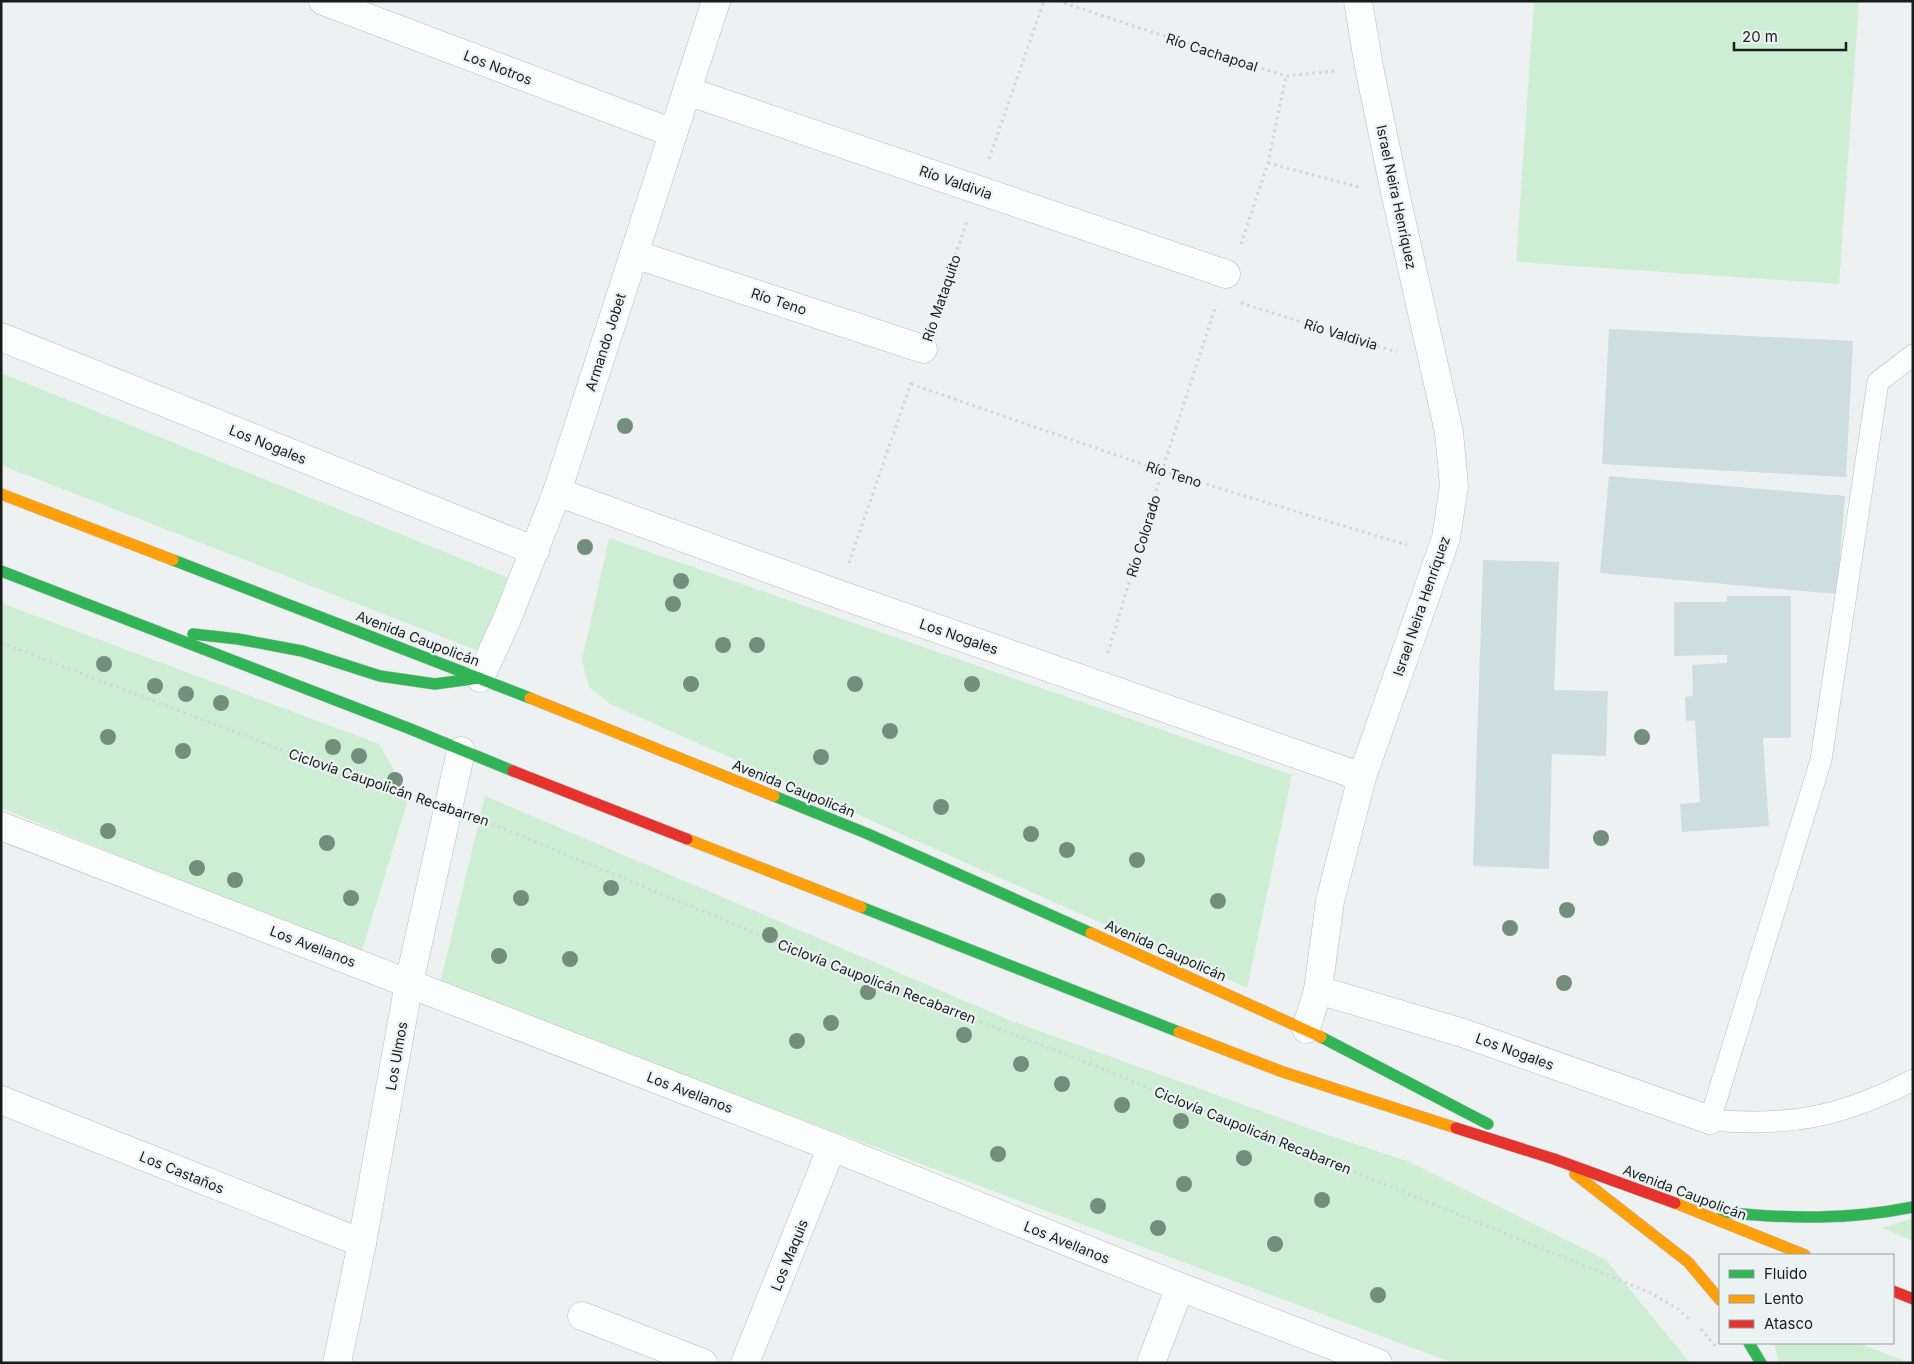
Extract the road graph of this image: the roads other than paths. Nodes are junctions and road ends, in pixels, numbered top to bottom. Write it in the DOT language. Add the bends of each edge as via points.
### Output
graph roads {
  1 [pos="716,1"];
  2 [pos="1358,1"];
  3 [pos="339,4"];
  4 [pos="686,91"];
  5 [pos="673,133"];
  6 [pos="634,254"];
  7 [pos="1222,285"];
  8 [pos="1,337"];
  9 [pos="923,349"];
  10 [pos="1913,354"];
  11 [pos="556,492"];
  12 [pos="1,494"];
  13 [pos="535,551"];
  14 [pos="1,571"];
  15 [pos="154,630"];
  16 [pos="480,678"];
  17 [pos="461,751"];
  18 [pos="1362,777"];
  19 [pos="1,826"];
  20 [pos="409,983"];
  21 [pos="1318,990"];
  22 [pos="1306,1029"];
  23 [pos="1913,1080"];
  24 [pos="1,1100"];
  25 [pos="1710,1120"];
  26 [pos="832,1147"];
  27 [pos="1554,1159"];
  28 [pos="1676,1203"];
  29 [pos="1913,1207"];
  30 [pos="362,1243"];
  31 [pos="1803,1254"];
  32 [pos="1180,1287"];
  33 [pos="1894,1291"];
  34 [pos="1719,1299"];
  35 [pos="1913,1299"];
  36 [pos="582,1316"];
  37 [pos="1750,1344"];
  38 [pos="337,1363"];
  39 [pos="703,1363"];
  40 [pos="745,1363"];
  41 [pos="1151,1363"];
  42 [pos="1378,1363"];
  43 [pos="1761,1363"];
  1 -- 4 [label="street, Armando Jobet"];
  2 -- 18 [label="street, Israel Neira Henríquez" via="1396,197 1449,432 1454,486 1446,538"];
  3 -- 5 [label="street, Los Notros"];
  4 -- 5 [label="street, Armando Jobet"];
  4 -- 7 [label="street, Río Valdivia" via="978,190"];
  5 -- 6 [label="street, Armando Jobet"];
  6 -- 9 [label="street, Río Teno"];
  6 -- 11 [label="street, Armando Jobet"];
  8 -- 13 [label="street, Los Nogales"];
  10 -- 25 [label="lane" via="1878,382 1821,760"];
  11 -- 13 [label="street, Armando Jobet"];
  11 -- 18 [label="street, Los Nogales"];
  12 -- 16 [label="main road, Avenida Caupolicán"];
  13 -- 16 [label="street, Armando Jobet"];
  14 -- 15 [label="main road, Avenida Caupolicán"];
  15 -- 16 [label="main road" via="238,639 302,651 389,677 435,684"];
  15 -- 17 [label="main road, Avenida Caupolicán"];
  16 -- 22 [label="main road, Avenida Caupolicán" via="868,834"];
  17 -- 20 [label="street, Los Ulmos"];
  17 -- 27 [label="main road, Avenida Caupolicán" via="1282,1072"];
  18 -- 21 [label="street, Israel Neira Henríquez" via="1330,901"];
  19 -- 20 [label="street, Los Avellanos"];
  20 -- 26 [label="street, Los Avellanos"];
  20 -- 30 [label="street, Los Ulmos"];
  21 -- 22 [label="street, Israel Neira Henríquez"];
  21 -- 25 [label="street, Los Nogales" via="1463,1033"];
  22 -- 27 [label="main road, Avenida Caupolicán"];
  23 -- 25 [label="lane" via="1846,1110 1808,1118 1776,1123"];
  24 -- 30 [label="street, Los Castaños"];
  26 -- 32 [label="street, Los Avellanos"];
  26 -- 40 [label="street, Los Maquis"];
  27 -- 28 [label="main road, Avenida Caupolicán"];
  27 -- 34 [label="main road" via="1688,1262"];
  28 -- 29 [label="main road" via="1762,1217 1805,1218 1894,1212"];
  28 -- 31 [label="main road, Avenida Caupolicán"];
  30 -- 38 [label="street, Los Ulmos"];
  32 -- 41 [label="street"];
  32 -- 42 [label="street, Los Avellanos"];
  33 -- 35 [label="main road"];
  36 -- 39 [label="street"];
  37 -- 43 [label="main road"];
}
